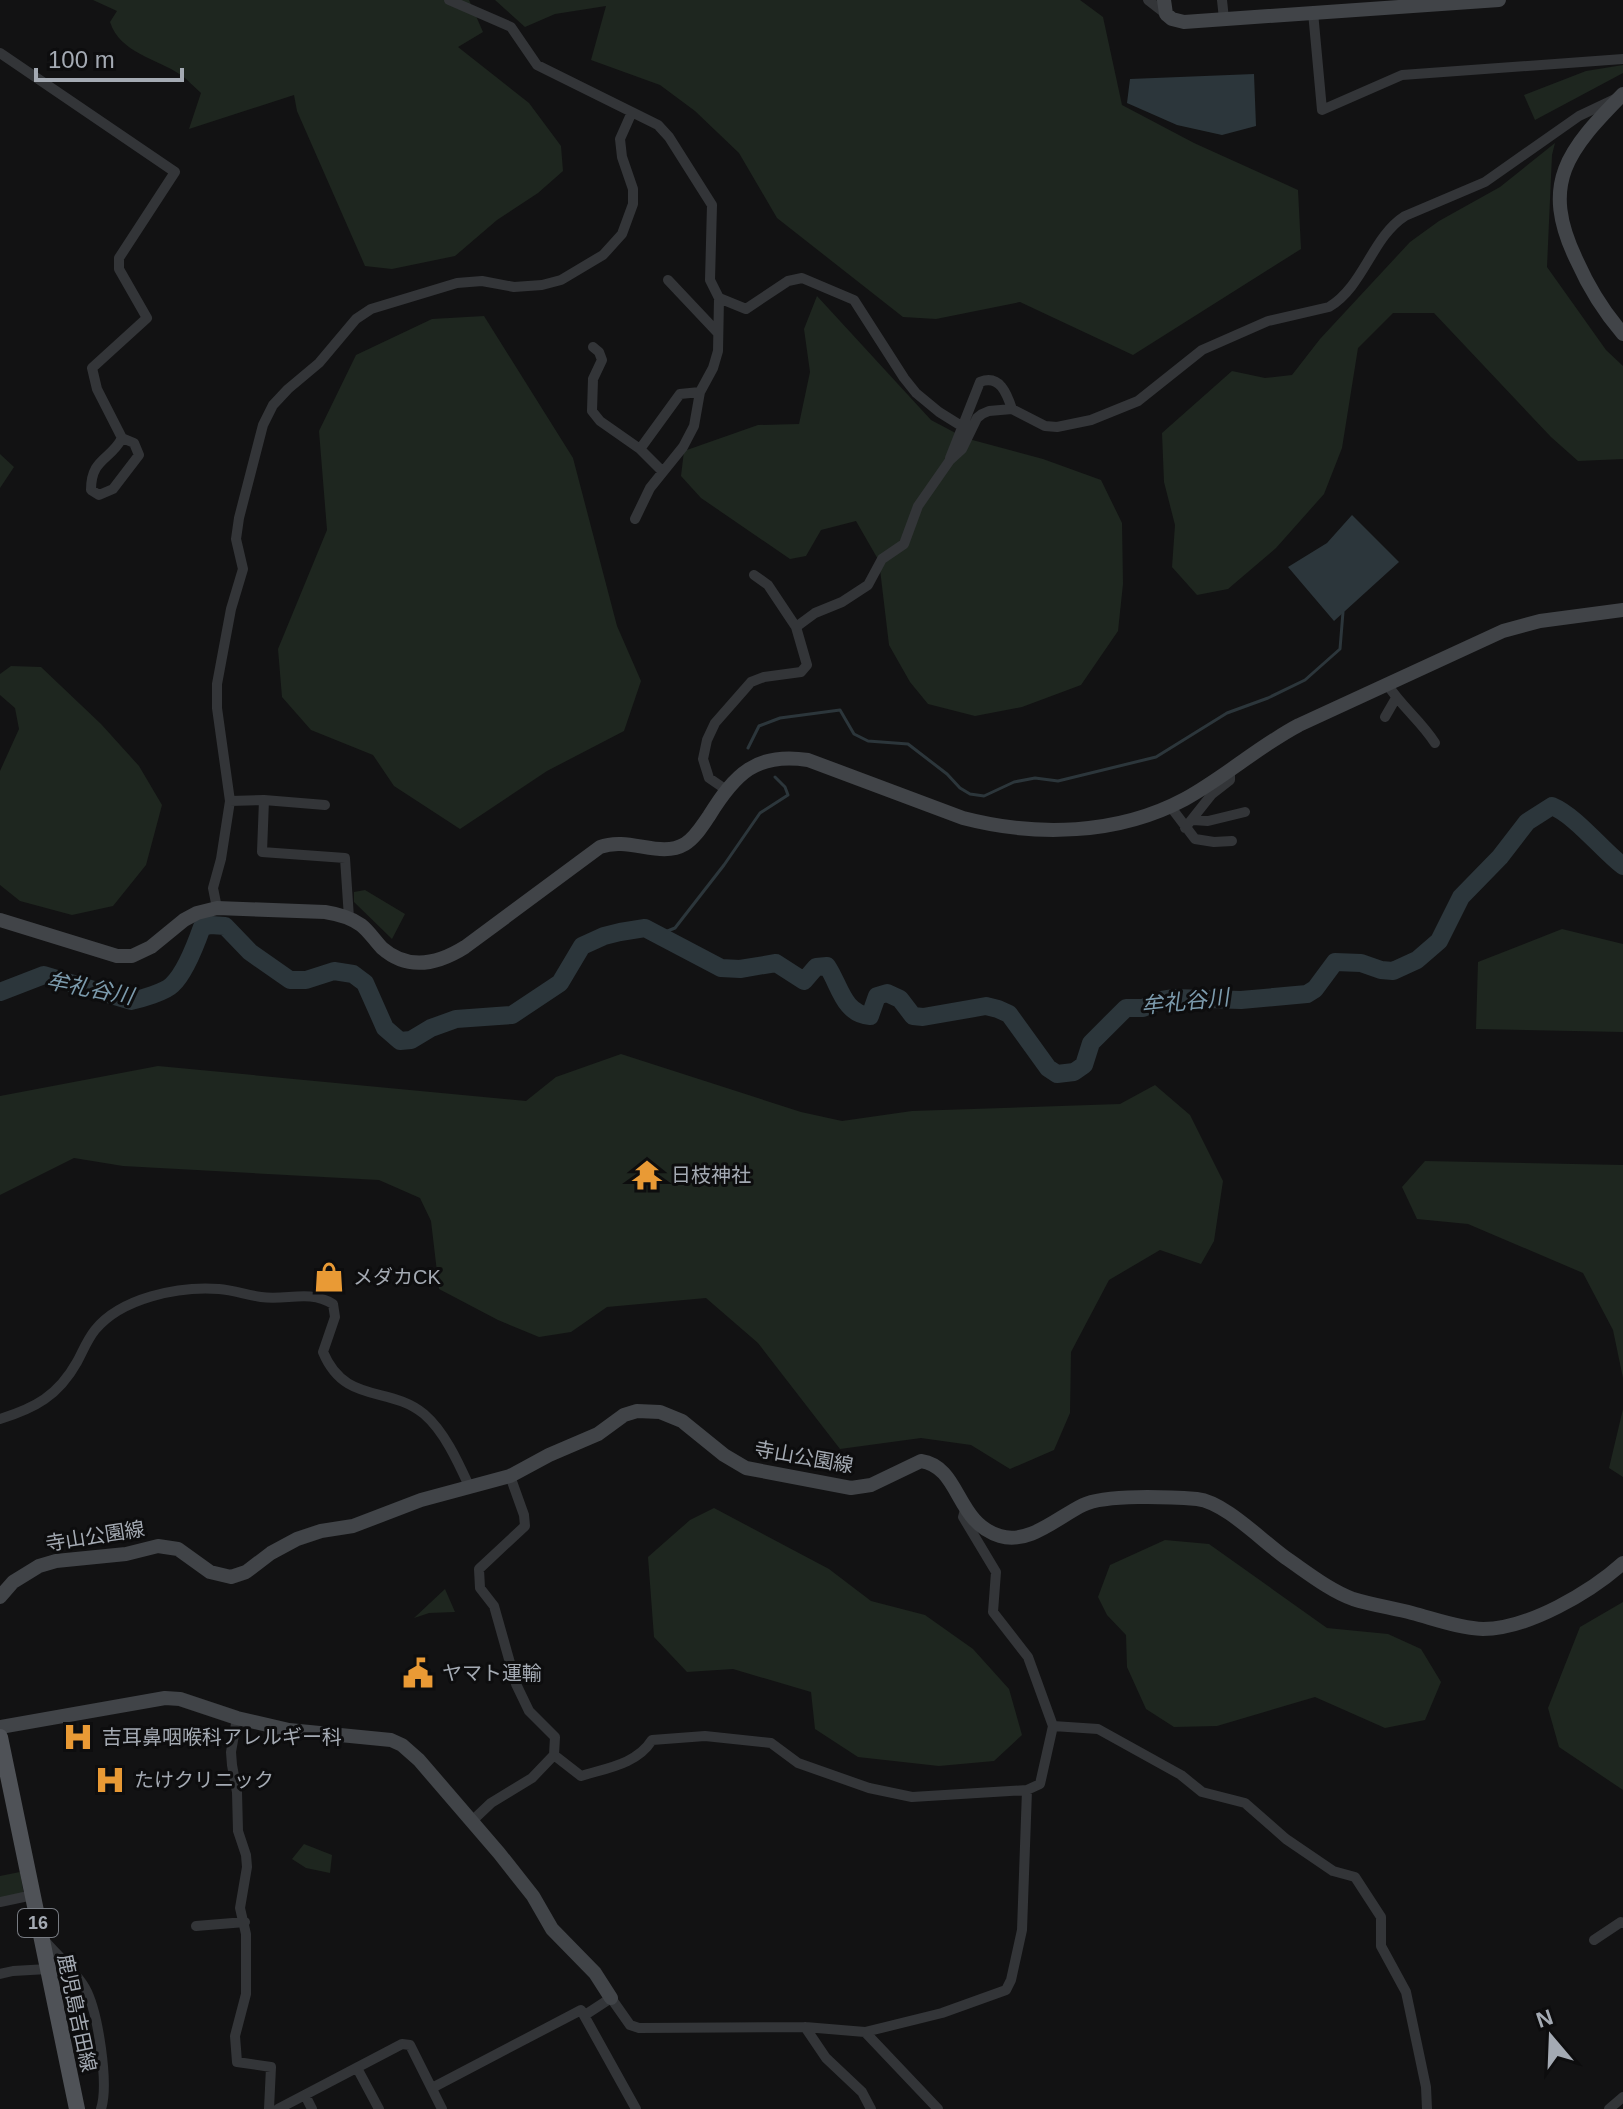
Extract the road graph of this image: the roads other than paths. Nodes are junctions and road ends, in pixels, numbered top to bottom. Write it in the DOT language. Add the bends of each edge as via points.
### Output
graph roads {
  1 [pos="449,0"];
  2 [pos="1148,0"];
  3 [pos="1222,0"];
  4 [pos="1499,0"];
  5 [pos="1165,7"];
  6 [pos="1313,12"];
  7 [pos="1224,19"];
  8 [pos="0,53"];
  9 [pos="1623,59"];
  10 [pos="1622,95"];
  11 [pos="632,112"];
  12 [pos="668,280"];
  13 [pos="719,298"];
  14 [pos="718,333"];
  15 [pos="1623,334"];
  16 [pos="593,347"];
  17 [pos="700,392"];
  18 [pos="1012,409"];
  19 [pos="963,427"];
  20 [pos="122,438"];
  21 [pos="640,449"];
  22 [pos="950,460"];
  23 [pos="662,471"];
  24 [pos="635,519"];
  25 [pos="754,575"];
  26 [pos="1623,610"];
  27 [pos="796,627"];
  28 [pos="1387,684"];
  29 [pos="1396,698"];
  30 [pos="1385,717"];
  31 [pos="1435,743"];
  32 [pos="1230,769"];
  33 [pos="725,789"];
  34 [pos="264,800"];
  35 [pos="230,801"];
  36 [pos="325,805"];
  37 [pos="1170,806"];
  38 [pos="1245,812"];
  39 [pos="1193,820"];
  40 [pos="1185,828"];
  41 [pos="1232,841"];
  42 [pos="217,908"];
  43 [pos="349,918"];
  44 [pos="0,920"];
  45 [pos="0,1419"];
  46 [pos="510,1476"];
  47 [pos="470,1488"];
  48 [pos="965,1510"];
  49 [pos="1623,1563"];
  50 [pos="0,1597"];
  51 [pos="237,1718"];
  52 [pos="1053,1726"];
  53 [pos="0,1727"];
  54 [pos="0,1737"];
  55 [pos="554,1755"];
  56 [pos="1027,1790"];
  57 [pos="472,1821"];
  58 [pos="33,1895"];
  59 [pos="0,1902"];
  60 [pos="245,1922"];
  61 [pos="1623,1923"];
  62 [pos="196,1926"];
  63 [pos="41,1936"];
  64 [pos="1594,1940"];
  65 [pos="48,1969"];
  66 [pos="0,1974"];
  67 [pos="611,1998"];
  68 [pos="585,2015"];
  69 [pos="805,2027"];
  70 [pos="865,2032"];
  71 [pos="357,2068"];
  72 [pos="432,2088"];
  73 [pos="306,2097"];
  74 [pos="1623,2097"];
  75 [pos="77,2109"];
  76 [pos="101,2109"];
  77 [pos="269,2109"];
  78 [pos="278,2109"];
  79 [pos="312,2109"];
  80 [pos="379,2109"];
  81 [pos="442,2109"];
  82 [pos="636,2109"];
  83 [pos="871,2109"];
  84 [pos="938,2109"];
  85 [pos="1427,2109"];
  86 [pos="1609,2109"];
  1 -- 11 [label="street" via="511,27 537,65"];
  2 -- 5 [label="street"];
  3 -- 7 [label="street"];
  4 -- 6 [label="street"];
  5 -- 7 [label="street" via="1172,19 1184,22"];
  6 -- 7 [label="street"];
  6 -- 9 [label="street" via="1322,110 1402,75"];
  8 -- 20 [label="street" via="175,172 119,258 119,269 147,318 92,368"];
  10 -- 15 [label="street" via="1577,145 1560,180 1558,198 1578,264"];
  10 -- 18 [label="street" via="1579,116 1485,182 1394,223 1355,281 1329,307 1268,321 1202,350 1138,401 1091,420 1045,426"];
  11 -- 13 [label="street" via="664,130 712,205 710,280"];
  11 -- 35 [label="street" via="620,139 633,204 622,234 603,255 542,285 457,283 371,309 273,405 255,450 239,518 236,539 243,569 217,684"];
  12 -- 14 [label="street"];
  13 -- 14 [label="street"];
  13 -- 19 [label="street" via="746,309 788,281 802,278 854,300 916,393"];
  14 -- 17 [label="street" via="713,368"];
  16 -- 21 [label="street" via="602,360 593,379 592,411"];
  17 -- 21 [label="street" via="680,394"];
  17 -- 23 [label="street" via="694,426"];
  18 -- 19 [label="street" via="1004,388 984,379"];
  18 -- 22 [label="street" via="977,418 962,449"];
  19 -- 22 [label="street"];
  20 -- 20 [label="street" via="134,443 139,455 113,489 99,495 91,490 91,478 101,458"];
  21 -- 23 [label="street"];
  22 -- 27 [label="street" via="918,506 904,544 882,559 868,585"];
  23 -- 24 [label="street"];
  25 -- 27 [label="street" via="768,585"];
  26 -- 28 [label="street" via="1521,626"];
  27 -- 33 [label="street" via="807,665 801,672 751,682 707,740 703,759 709,778"];
  28 -- 29 [label="street"];
  28 -- 32 [label="street" via="1285,732"];
  29 -- 30 [label="street"];
  29 -- 31 [label="street"];
  32 -- 37 [label="street"];
  32 -- 39 [label="street" via="1230,780"];
  33 -- 37 [label="street" via="756,765 790,758 1003,827 1104,826"];
  33 -- 43 [label="street" via="685,844 671,849 620,842 600,847 449,957 433,963 406,961"];
  34 -- 35 [label="street"];
  34 -- 36 [label="street"];
  34 -- 43 [label="street" via="262,852 345,858"];
  35 -- 42 [label="street" via="213,888"];
  37 -- 40 [label="street"];
  38 -- 39 [label="street"];
  39 -- 40 [label="street"];
  40 -- 41 [label="street" via="1195,839"];
  42 -- 43 [label="street" via="325,912"];
  42 -- 44 [label="street" via="184,920 132,956"];
  45 -- 47 [label="street" via="27,1411 50,1394 69,1375 94,1331 128,1303 214,1288 265,1298 308,1295 333,1304 335,1317 323,1352 333,1371 347,1384 424,1414"];
  46 -- 47 [label="street, 寺山公園線"];
  46 -- 48 [label="street, 寺山公園線" via="598,1434 624,1415 650,1411 682,1421 746,1468 851,1488 929,1462 943,1470"];
  46 -- 55 [label="street" via="525,1526 479,1569 480,1588 494,1606 505,1653 529,1711 555,1737"];
  47 -- 50 [label="street, 寺山公園線" via="297,1539 231,1577 210,1572 178,1549 158,1546 39,1566"];
  48 -- 49 [label="street, 寺山公園線" via="991,1533 1019,1538 1096,1500 1207,1501 1352,1598 1485,1629 1507,1626 1577,1597"];
  48 -- 52 [label="street" via="963,1517 996,1572 993,1612 1028,1657"];
  51 -- 53 [label="street" via="165,1698"];
  51 -- 57 [label="street" via="289,1730 391,1740 419,1760"];
  51 -- 60 [label="street" via="231,1752 238,1831 246,1855 240,1908"];
  52 -- 56 [label="street" via="1040,1784"];
  52 -- 85 [label="street" via="1098,1729 1202,1792 1245,1803 1333,1871 1355,1877 1381,1917 1381,1946 1406,1992"];
  54 -- 58 [label="main road, 鹿児島吉田線 / 16"];
  55 -- 56 [label="street" via="581,1776 624,1764 652,1740 747,1739 771,1743 798,1763 892,1794"];
  55 -- 57 [label="street" via="532,1778"];
  56 -- 70 [label="street" via="1022,1930 1006,1990"];
  57 -- 67 [label="street"];
  58 -- 59 [label="street"];
  58 -- 63 [label="main road, 鹿児島吉田線 / 16"];
  60 -- 62 [label="street"];
  60 -- 77 [label="street" via="246,1994 235,2052 237,2062 271,2067"];
  61 -- 64 [label="street"];
  63 -- 65 [label="main road, 鹿児島吉田線 / 16"];
  63 -- 76 [label="street" via="89,1996 104,2083"];
  65 -- 66 [label="street"];
  65 -- 75 [label="main road, 鹿児島吉田線 / 16"];
  67 -- 68 [label="street"];
  67 -- 69 [label="street" via="630,2025 639,2028"];
  68 -- 72 [label="street" via="581,2010"];
  68 -- 82 [label="street"];
  69 -- 70 [label="street"];
  69 -- 83 [label="street"];
  70 -- 84 [label="street"];
  71 -- 72 [label="street" via="402,2044 410,2045"];
  71 -- 73 [label="street"];
  71 -- 80 [label="street"];
  72 -- 81 [label="street"];
  73 -- 78 [label="street"];
  73 -- 79 [label="street"];
  74 -- 86 [label="street"];
}
